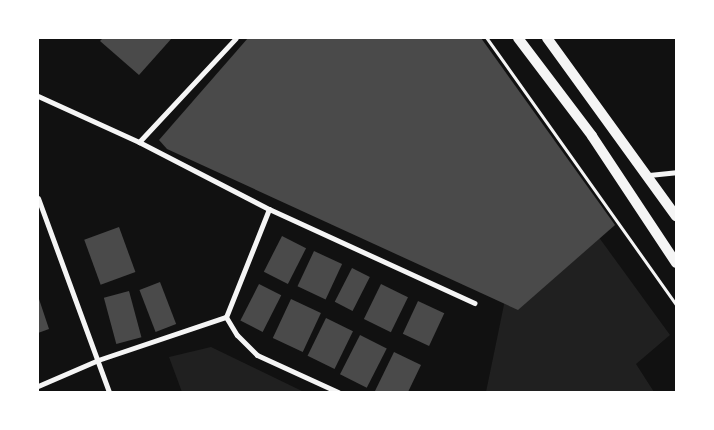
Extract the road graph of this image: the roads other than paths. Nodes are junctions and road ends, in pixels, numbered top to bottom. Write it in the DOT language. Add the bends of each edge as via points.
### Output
graph roads {
  1 [pos="236,38"];
  2 [pos="518,38"];
  3 [pos="547,38"];
  4 [pos="38,96"];
  5 [pos="139,142"];
  6 [pos="676,172"];
  7 [pos="649,175"];
  8 [pos="38,198"];
  9 [pos="270,209"];
  10 [pos="676,216"];
  11 [pos="676,263"];
  12 [pos="474,303"];
  13 [pos="226,317"];
  14 [pos="98,360"];
  15 [pos="38,386"];
  16 [pos="110,392"];
  17 [pos="338,392"];
  1 -- 5 [label="street"];
  2 -- 11 [label="main road" via="592,136"];
  3 -- 7 [label="main road"];
  4 -- 5 [label="street"];
  5 -- 9 [label="street"];
  6 -- 7 [label="street"];
  7 -- 10 [label="main road"];
  8 -- 14 [label="street"];
  9 -- 12 [label="street"];
  9 -- 13 [label="street"];
  13 -- 14 [label="street"];
  13 -- 17 [label="street" via="237,335 257,355"];
  14 -- 15 [label="street"];
  14 -- 16 [label="street"];
}
